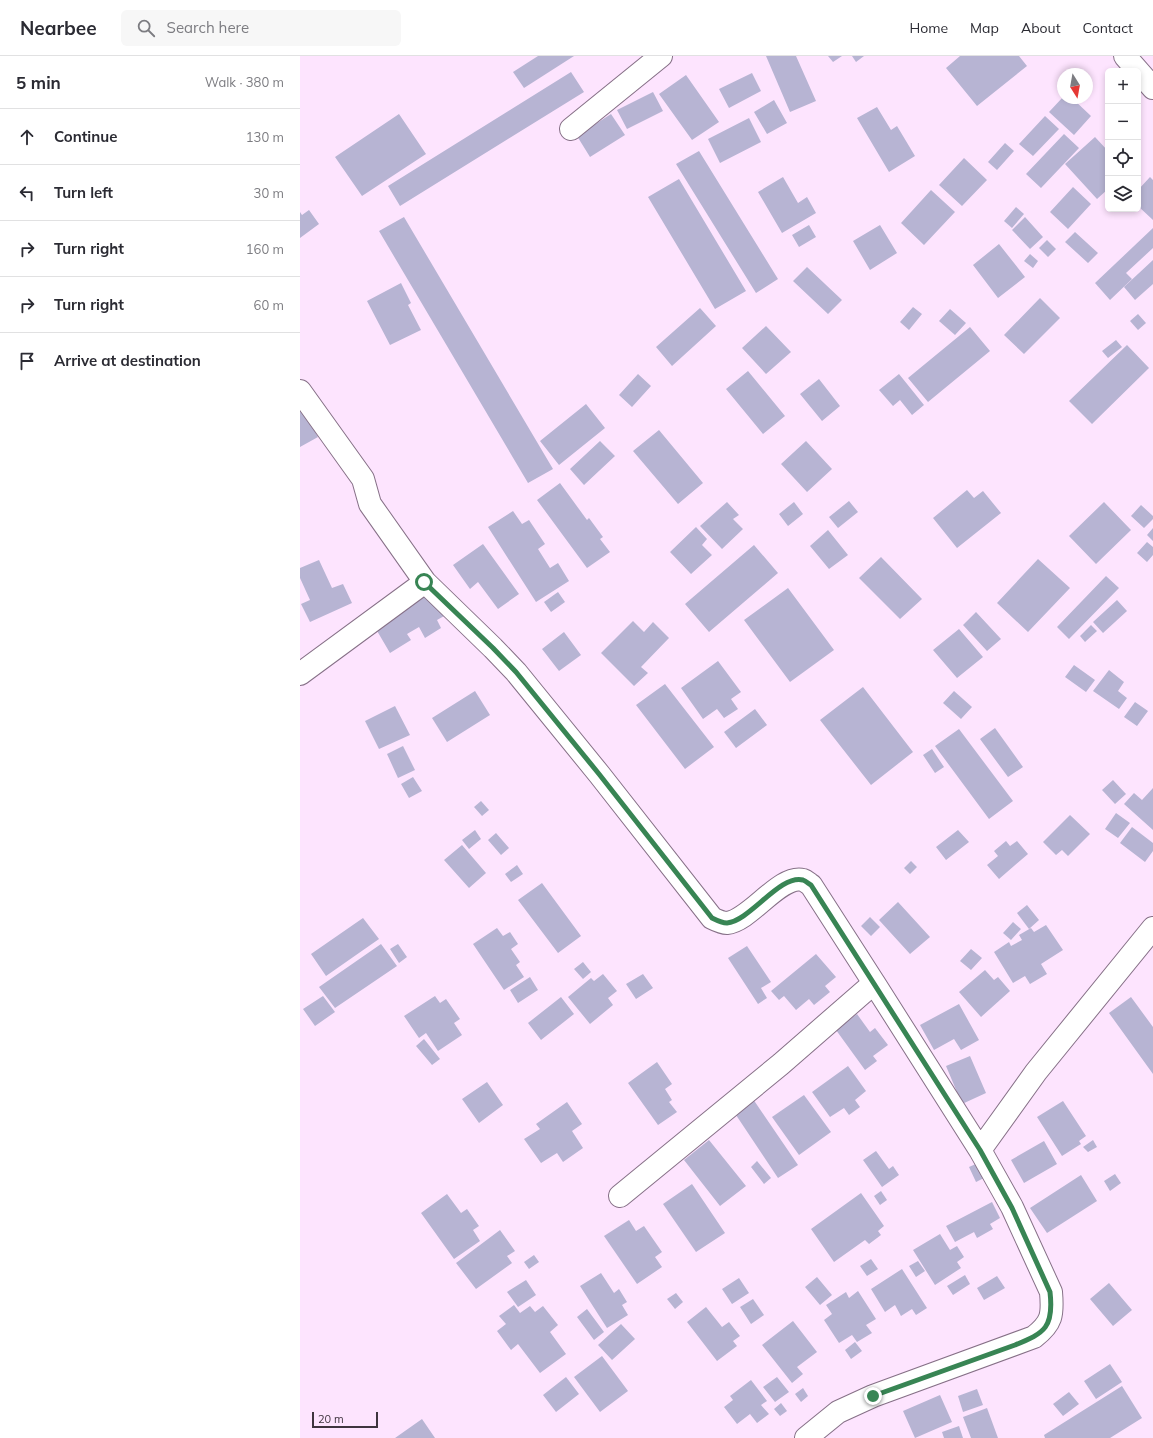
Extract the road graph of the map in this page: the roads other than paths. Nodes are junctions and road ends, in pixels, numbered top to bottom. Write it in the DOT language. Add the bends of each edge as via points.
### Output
graph roads {
  1 [pos="661,56"];
  2 [pos="1125,56"];
  3 [pos="1153,88"];
  4 [pos="571,129"];
  5 [pos="300,391"];
  6 [pos="424,582"];
  7 [pos="300,674"];
  8 [pos="1153,928"];
  9 [pos="874,984"];
  10 [pos="980,1150"];
  11 [pos="620,1196"];
  12 [pos="806,1438"];
  1 -- 4 [label="street"];
  2 -- 3 [label="street"];
  5 -- 6 [label="street" via="363,479 370,504"];
  6 -- 7 [label="street"];
  6 -- 9 [label="street" via="516,672 712,918 726,923 736,920 792,880 804,880 811,885"];
  8 -- 10 [label="street" via="1036,1072"];
  9 -- 10 [label="street"];
  9 -- 11 [label="street"];
  10 -- 12 [label="street" via="1012,1208 1050,1292 1052,1308 1046,1328 1034,1337 1015,1345 859,1402 838,1412"];
}
